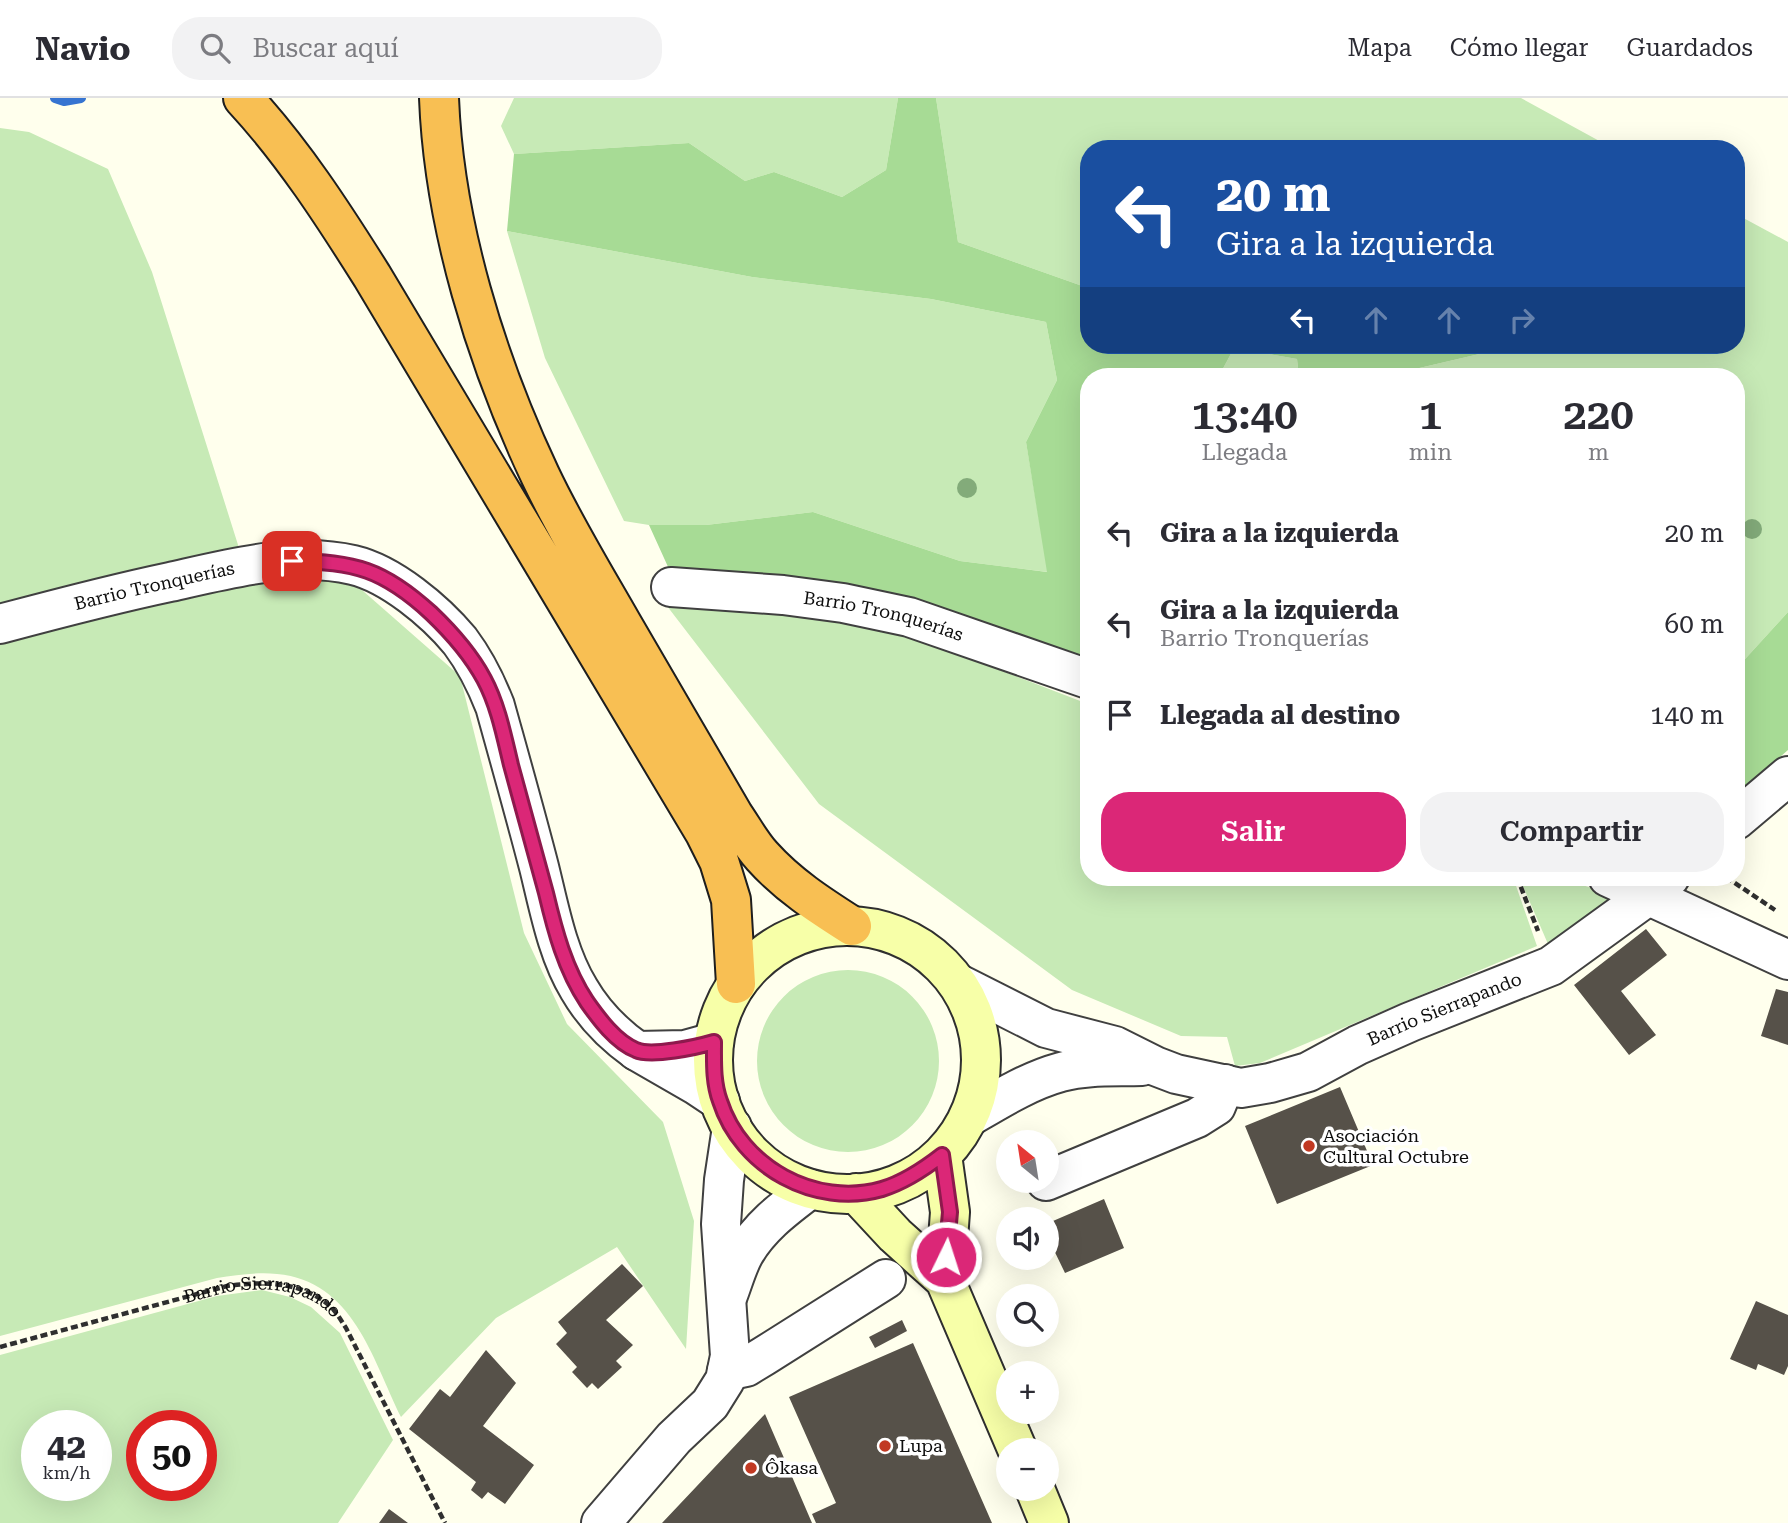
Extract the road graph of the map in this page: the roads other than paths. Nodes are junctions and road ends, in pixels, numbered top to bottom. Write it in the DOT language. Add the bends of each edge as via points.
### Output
graph roads {
  1 [pos="243,98"];
  2 [pos="439,98"];
  3 [pos="671,587"];
  4 [pos="0,624"];
  5 [pos="1080,677"];
  6 [pos="1788,776"];
  7 [pos="1745,812"];
  8 [pos="734,816"];
  9 [pos="1660,886"];
  10 [pos="852,926"];
  11 [pos="1788,960"];
  12 [pos="748,972"];
  13 [pos="959,984"];
  14 [pos="714,1042"];
  15 [pos="637,1051"];
  16 [pos="1155,1066"];
  17 [pos="1225,1084"];
  18 [pos="726,1114"];
  19 [pos="969,1117"];
  20 [pos="942,1155"];
  21 [pos="1059,1176"];
  22 [pos="810,1189"];
  23 [pos="856,1193"];
  24 [pos="886,1279"];
  25 [pos="945,1280"];
  26 [pos="727,1297"];
  27 [pos="727,1371"];
  28 [pos="1012,1438"];
  29 [pos="1040,1501"];
  30 [pos="601,1523"];
  31 [pos="1049,1523"];
  1 -- 12 [label="highway" via="321,197 366,265 705,833 719,861"];
  2 -- 8 [label="highway" via="447,183 460,245 507,400 569,533"];
  3 -- 5 [label="street, Barrio Tronquerías" via="783,595 909,617"];
  4 -- 15 [label="street, Barrio Tronquerías" via="251,565 331,562 354,565 395,583 459,640 485,681 566,961 596,1014"];
  6 -- 7 [label="street"];
  8 -- 10 [label="highway" via="780,874 804,896"];
  8 -- 12 [label="highway" via="748,871"];
  9 -- 11 [label="street"];
  9 -- 17 [label="street, Barrio Sierrapando" via="1551,966 1410,1022 1308,1072 1241,1088"];
  10 -- 12 [label="main road" via="819,928 787,940"];
  10 -- 13 [label="main road" via="901,936 923,948"];
  12 -- 14 [label="main road" via="722,1012"];
  13 -- 16 [label="street" via="1046,1028 1115,1046"];
  13 -- 19 [label="main road" via="972,1009 981,1049 978,1090"];
  14 -- 15 [label="street" via="685,1050"];
  14 -- 18 [label="main road" via="714,1074"];
  15 -- 18 [label="street, Barrio Tronquerías" via="696,1085"];
  16 -- 17 [label="street, Barrio Sierrapando"];
  16 -- 19 [label="street" via="1062,1072 1020,1088"];
  17 -- 21 [label="street" via="1216,1106 1197,1118"];
  18 -- 22 [label="main road" via="746,1148 765,1165"];
  18 -- 26 [label="street" via="721,1224"];
  19 -- 20 [label="main road"];
  20 -- 23 [label="main road" via="903,1181"];
  20 -- 25 [label="main road" via="950,1212"];
  22 -- 23 [label="main road"];
  22 -- 26 [label="street" via="771,1218 755,1238 743,1255"];
  23 -- 25 [label="main road"];
  24 -- 27 [label="street" via="746,1367"];
  25 -- 28 [label="main road"];
  26 -- 27 [label="street"];
  27 -- 30 [label="street" via="710,1404 674,1438"];
  29 -- 31 [label="main road"];
}
